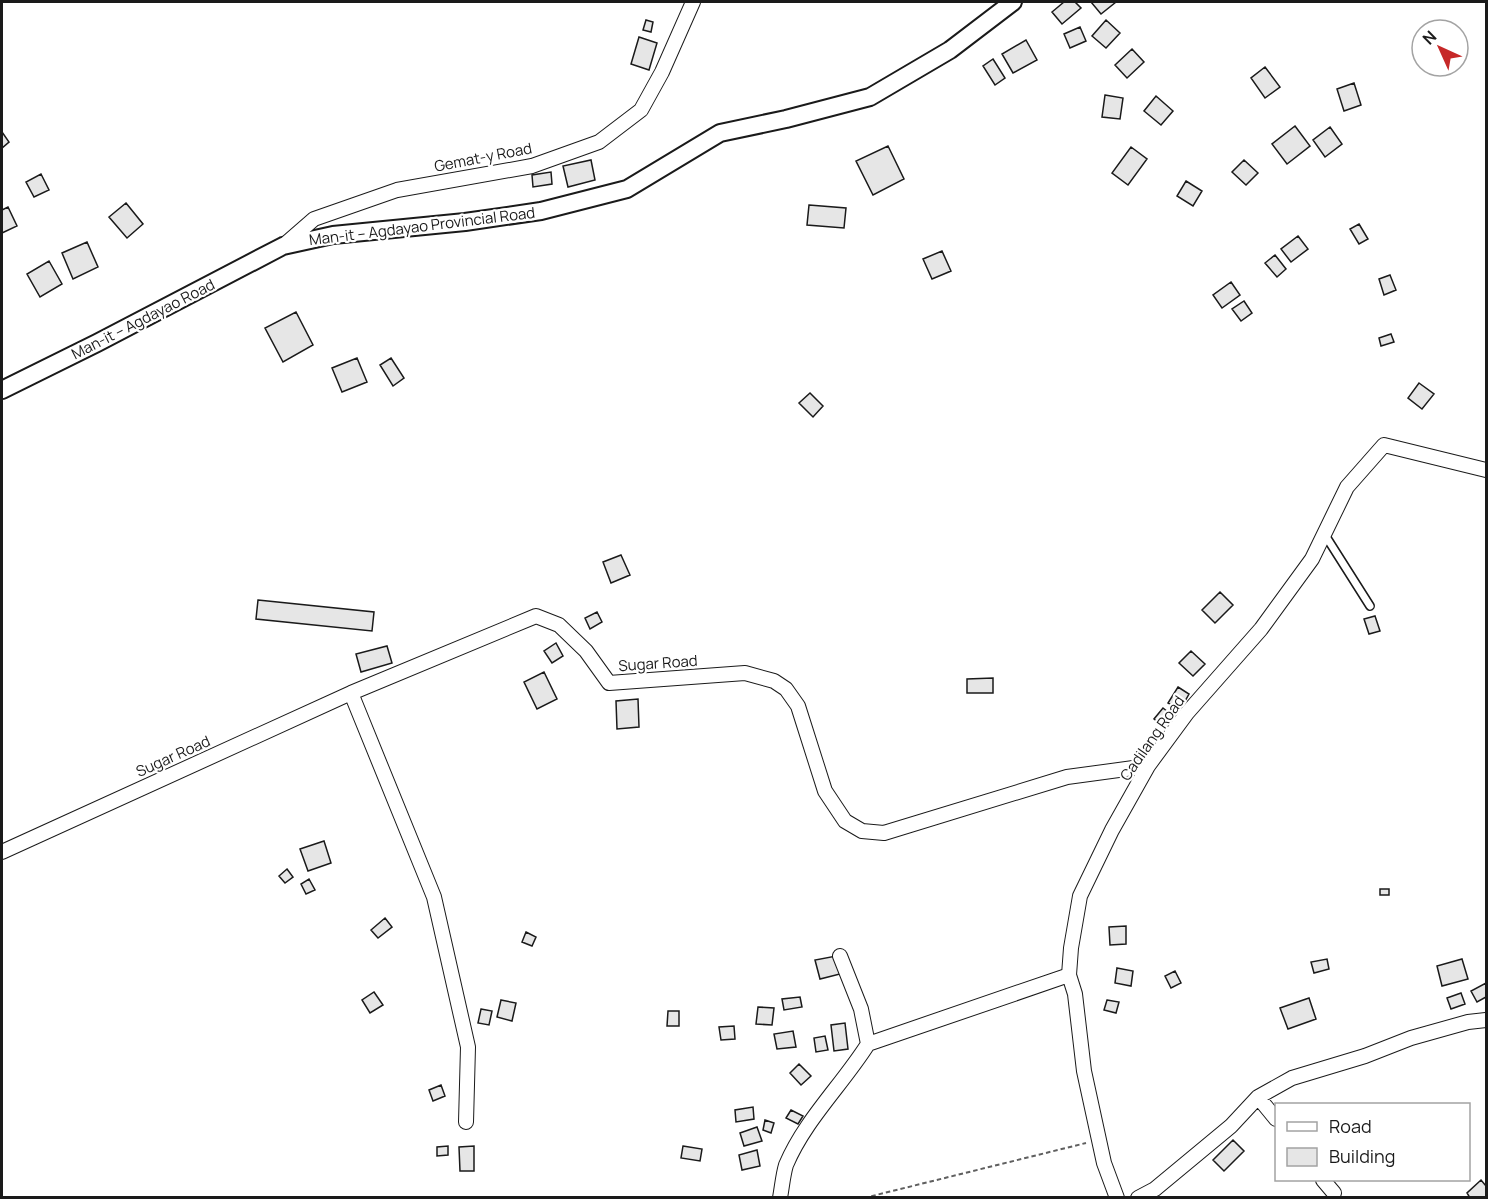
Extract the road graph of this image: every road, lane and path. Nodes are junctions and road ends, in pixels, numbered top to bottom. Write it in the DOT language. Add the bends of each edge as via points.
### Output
graph roads {
  1 [pos="693,2"];
  2 [pos="1013,2"];
  3 [pos="283,246"];
  4 [pos="2,390"];
  5 [pos="1486,470"];
  6 [pos="1324,535"];
  7 [pos="1370,606"];
  8 [pos="351,693"];
  9 [pos="1148,766"];
  10 [pos="2,852"];
  11 [pos="840,956"];
  12 [pos="1069,975"];
  13 [pos="1486,1020"];
  14 [pos="868,1044"];
  15 [pos="1258,1096"];
  16 [pos="1275,1118"];
  17 [pos="466,1122"];
  18 [pos="1099,1139"];
  19 [pos="1325,1181"];
  20 [pos="1334,1193"];
  21 [pos="780,1197"];
  22 [pos="864,1197"];
  23 [pos="1117,1197"];
  24 [pos="1138,1197"];
  1 -- 3 [label="street, Gemat-y Road" via="641,110 599,142 532,166 397,190 314,219"];
  2 -- 3 [label="street, Man-it – Agdayao Provincial Road" via="950,50 870,97 720,133 627,189 541,211 333,235"];
  3 -- 4 [label="street, Man-it – Agdayao Road"];
  5 -- 6 [label="street, Cadilang Road" via="1384,445 1347,487"];
  6 -- 7 [label="lane"];
  6 -- 9 [label="street, Cadilang Road" via="1312,559 1262,629 1187,713"];
  8 -- 9 [label="street, Sugar Road" via="536,616 559,625 586,651 609,683 746,673 774,681 786,689 798,706 825,791 845,821 862,831 884,833 1067,777"];
  8 -- 10 [label="street, Sugar Road"];
  8 -- 17 [label="street" via="434,897 468,1047"];
  9 -- 12 [label="street, Cadilang Road" via="1080,896"];
  11 -- 14 [label="street" via="861,1009"];
  12 -- 14 [label="street"];
  12 -- 18 [label="street, Cadilang Road"];
  13 -- 15 [label="street" via="1411,1038 1292,1078"];
  14 -- 21 [label="street" via="808,1124 786,1166"];
  15 -- 16 [label="street"];
  15 -- 24 [label="street" via="1231,1126 1155,1189"];
  18 -- 22 [label="path"];
  18 -- 23 [label="street, Cadilang Road"];
  19 -- 20 [label="street"];
}
